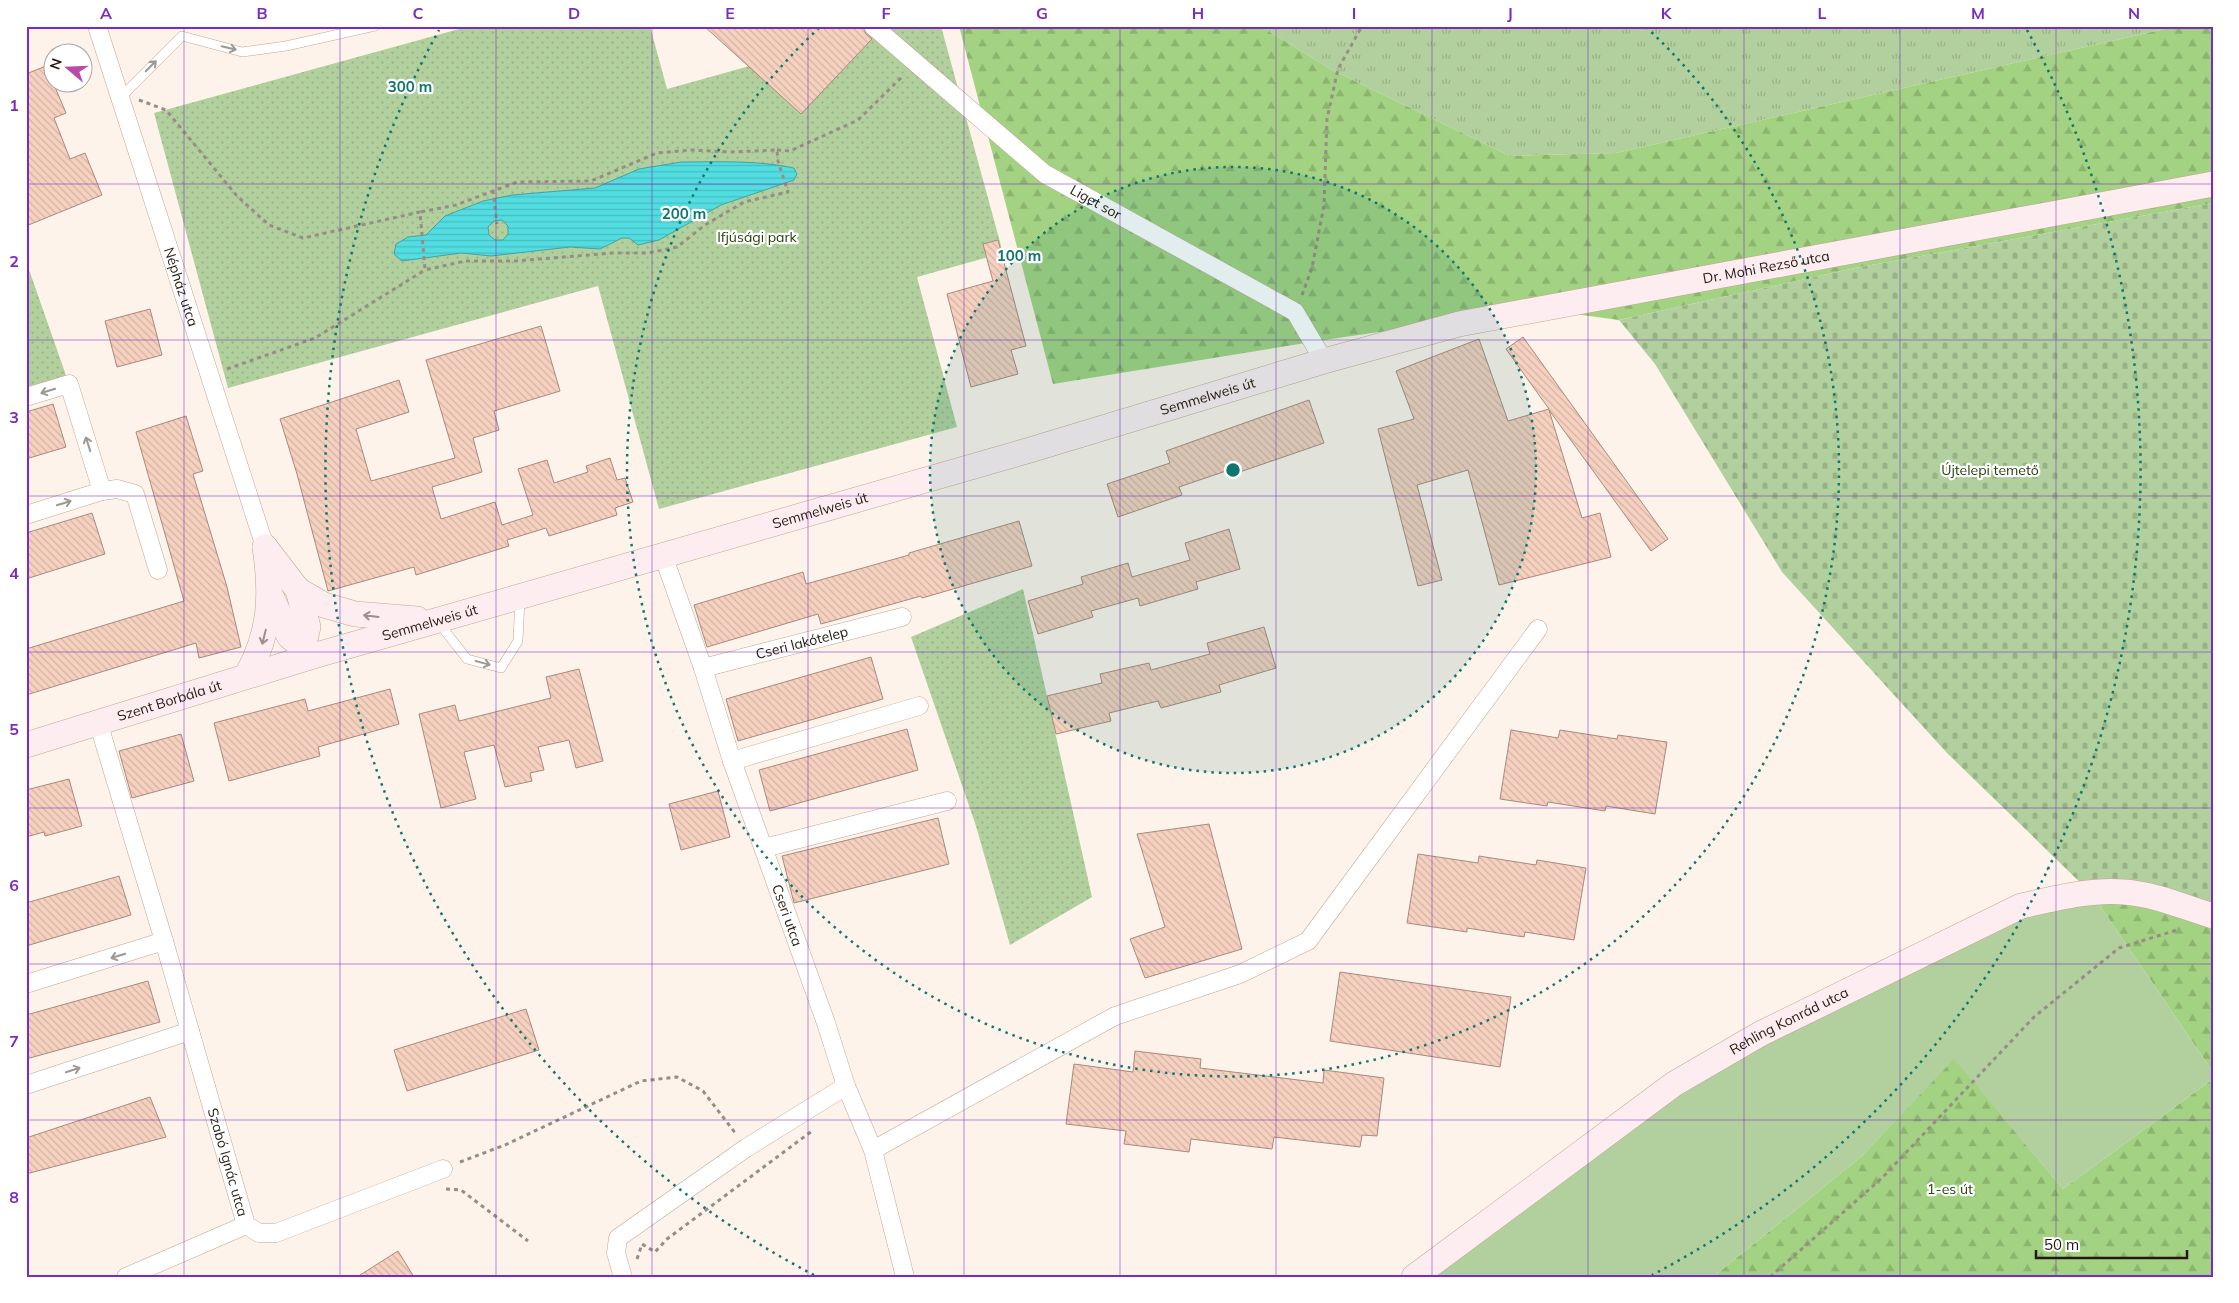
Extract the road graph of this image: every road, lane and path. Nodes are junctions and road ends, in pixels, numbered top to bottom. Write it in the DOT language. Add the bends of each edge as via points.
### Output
graph roads {
  1 [pos="97,26"];
  2 [pos="375,26"];
  3 [pos="873,26"];
  4 [pos="1362,26"];
  5 [pos="917,63"];
  6 [pos="121,97"];
  7 [pos="777,150"];
  8 [pos="2213,184"];
  9 [pos="493,190"];
  10 [pos="420,212"];
  11 [pos="498,224"];
  12 [pos="424,270"];
  13 [pos="1295,312"];
  14 [pos="1324,361"];
  15 [pos="210,375"];
  16 [pos="26,397"];
  17 [pos="102,491"];
  18 [pos="26,514"];
  19 [pos="264,547"];
  20 [pos="663,555"];
  21 [pos="158,570"];
  22 [pos="298,590"];
  23 [pos="270,594"];
  24 [pos="520,596"];
  25 [pos="902,616"];
  26 [pos="437,620"];
  27 [pos="1538,629"];
  28 [pos="305,654"];
  29 [pos="703,668"];
  30 [pos="247,675"];
  31 [pos="919,706"];
  32 [pos="98,722"];
  33 [pos="26,745"];
  34 [pos="732,761"];
  35 [pos="947,801"];
  36 [pos="764,848"];
  37 [pos="2213,916"];
  38 [pos="2188,927"];
  39 [pos="164,941"];
  40 [pos="26,984"];
  41 [pos="190,1031"];
  42 [pos="26,1085"];
  43 [pos="846,1086"];
  44 [pos="814,1130"];
  45 [pos="746,1148"];
  46 [pos="872,1150"];
  47 [pos="443,1169"];
  48 [pos="442,1188"];
  49 [pos="246,1225"];
  50 [pos="528,1241"];
  51 [pos="622,1275"];
  52 [pos="126,1277"];
  53 [pos="905,1277"];
  54 [pos="1414,1277"];
  55 [pos="1770,1277"];
  1 -- 6 [label="street, Népház utca"];
  6 -- 2 [label="lane, one-way" via="182,36 242,52 286,46"];
  3 -- 5 [label="street, Liget sor"];
  4 -- 13 [label="path" via="1338,69 1326,119 1324,205 1312,268"];
  5 -- 7 [label="path" via="858,120 790,151"];
  5 -- 13 [label="street, Liget sor" via="1045,174"];
  6 -- 10 [label="path" via="147,101 166,110 237,196 269,224 303,238"];
  6 -- 15 [label="street, Népház utca"];
  7 -- 9 [label="path" via="657,153 592,181 517,182"];
  7 -- 12 [label="path" via="788,192 744,202 705,225 677,247 648,253 465,261"];
  8 -- 14 [label="street, Dr. Mohi Rezső utca" via="1459,324"];
  9 -- 10 [label="path" via="456,205"];
  9 -- 11 [label="path"];
  10 -- 12 [label="path"];
  12 -- 15 [label="path" via="315,338"];
  13 -- 14 [label="street"];
  14 -- 20 [label="street, Semmelweis út" via="1040,447"];
  15 -- 19 [label="street, Népház utca"];
  17 -- 16 [label="street, one-way" via="69,384"];
  18 -- 17 [label="street, one-way"];
  17 -- 21 [label="street" via="135,494"];
  19 -- 22 [label="street"];
  19 -- 23 [label="street"];
  20 -- 24 [label="street, Semmelweis út"];
  20 -- 29 [label="street, Cseri utca"];
  26 -- 22 [label="street, one-way" via="355,614 324,605"];
  22 -- 28 [label="street" via="308,627"];
  23 -- 28 [label="street" via="288,636"];
  23 -- 30 [label="street, one-way" via="265,634 259,655"];
  24 -- 26 [label="street, Semmelweis út"];
  26 -- 24 [label="lane, one-way" via="467,659 500,668 518,641"];
  25 -- 29 [label="street, Cseri lakótelep"];
  26 -- 28 [label="street, Semmelweis út"];
  27 -- 46 [label="street" via="1308,941 1240,974 1115,1016"];
  28 -- 30 [label="street, Szent Borbála út"];
  29 -- 34 [label="street, Cseri utca"];
  30 -- 32 [label="street, Szent Borbála út"];
  31 -- 34 [label="street"];
  32 -- 33 [label="street, Szent Borbála út"];
  32 -- 39 [label="street, Szabó Ignác utca"];
  34 -- 36 [label="street, Cseri utca"];
  35 -- 36 [label="street"];
  36 -- 43 [label="street, Cseri utca"];
  37 -- 54 [label="street, Rehling Konrád utca" via="2156,898 2123,892 2059,897 2020,906 1760,1034 1674,1084"];
  38 -- 55 [label="path" via="2119,948 2034,1017 1882,1178"];
  39 -- 40 [label="street, one-way"];
  39 -- 41 [label="street, Szabó Ignác utca"];
  42 -- 41 [label="street, one-way"];
  41 -- 49 [label="street, Szabó Ignác utca"];
  43 -- 45 [label="street"];
  43 -- 46 [label="street, Cseri utca"];
  44 -- 51 [label="path" via="667,1239 655,1252 642,1244 637,1259"];
  45 -- 47 [label="path" via="703,1091 676,1077 641,1081 504,1145"];
  45 -- 51 [label="street" via="618,1238 616,1254"];
  46 -- 53 [label="street, Cseri utca"];
  47 -- 49 [label="street" via="276,1233 259,1233"];
  48 -- 50 [label="path" via="460,1190"];
  49 -- 52 [label="street, Szabó Ignác utca"];
}
